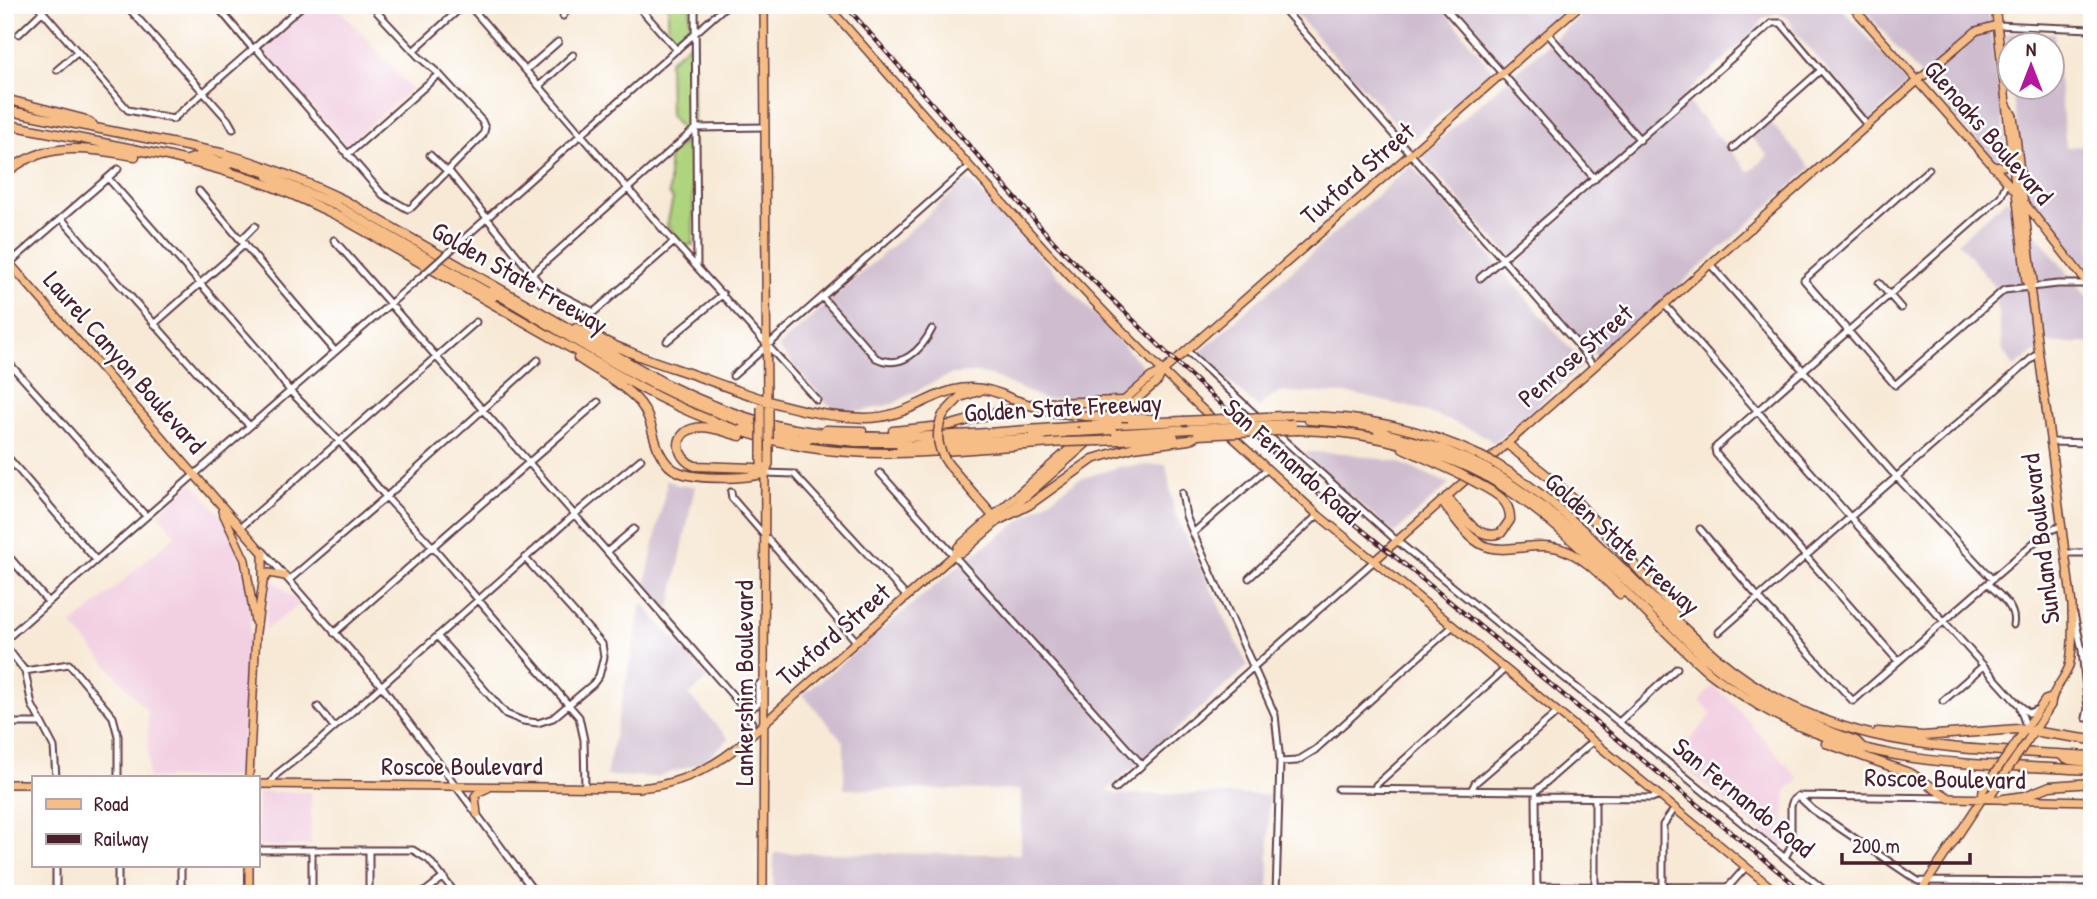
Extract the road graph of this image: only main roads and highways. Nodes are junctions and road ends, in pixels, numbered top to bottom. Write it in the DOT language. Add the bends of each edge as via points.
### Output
graph roads {
  1 [pos="764,5"];
  2 [pos="827,5"];
  3 [pos="1580,5"];
  4 [pos="1851,5"];
  5 [pos="1995,5"];
  6 [pos="1997,24"];
  7 [pos="1917,81"];
  8 [pos="5,99"];
  9 [pos="2007,105"];
  10 [pos="5,110"];
  11 [pos="5,124"];
  12 [pos="97,128"];
  13 [pos="174,142"];
  14 [pos="167,157"];
  15 [pos="2012,160"];
  16 [pos="185,161"];
  17 [pos="1993,167"];
  18 [pos="5,174"];
  19 [pos="2016,192"];
  20 [pos="2023,203"];
  21 [pos="2046,230"];
  22 [pos="2028,235"];
  23 [pos="7,262"];
  24 [pos="2090,285"];
  25 [pos="2030,287"];
  26 [pos="560,323"];
  27 [pos="558,343"];
  28 [pos="1162,372"];
  29 [pos="1012,399"];
  30 [pos="1125,401"];
  31 [pos="765,406"];
  32 [pos="1173,422"];
  33 [pos="1290,423"];
  34 [pos="1190,428"];
  35 [pos="1113,430"];
  36 [pos="810,432"];
  37 [pos="1075,434"];
  38 [pos="765,438"];
  39 [pos="1388,440"];
  40 [pos="1507,444"];
  41 [pos="1474,461"];
  42 [pos="1490,470"];
  43 [pos="765,473"];
  44 [pos="1032,482"];
  45 [pos="213,495"];
  46 [pos="1025,498"];
  47 [pos="1444,499"];
  48 [pos="997,517"];
  49 [pos="1374,561"];
  50 [pos="287,578"];
  51 [pos="263,582"];
  52 [pos="1656,621"];
  53 [pos="1678,622"];
  54 [pos="256,632"];
  55 [pos="2051,698"];
  56 [pos="764,722"];
  57 [pos="1841,727"];
  58 [pos="2028,729"];
  59 [pos="1806,730"];
  60 [pos="2092,740"];
  61 [pos="1866,750"];
  62 [pos="2059,754"];
  63 [pos="2092,756"];
  64 [pos="2092,762"];
  65 [pos="2092,770"];
  66 [pos="249,776"];
  67 [pos="2092,783"];
  68 [pos="5,784"];
  69 [pos="32,784"];
  70 [pos="259,784"];
  71 [pos="666,785"];
  72 [pos="494,786"];
  73 [pos="1949,798"];
  74 [pos="1982,799"];
  75 [pos="2004,799"];
  76 [pos="2092,801"];
  77 [pos="477,814"];
  78 [pos="249,867"];
  79 [pos="249,894"];
  80 [pos="764,894"];
  81 [pos="1779,894"];
  82 [pos="1919,894"];
  1 -- 31 [label="main road, Lankershim Boulevard"];
  2 -- 28 [label="main road, San Fernando Road" via="969,167"];
  3 -- 28 [label="main road, Tuxford Street"];
  4 -- 7 [label="main road, Glenoaks Boulevard"];
  5 -- 6 [label="main road, Sunland Boulevard"];
  6 -- 7 [label="main road, Penrose Street" via="1976,31"];
  6 -- 9 [label="main road, Sunland Boulevard"];
  7 -- 17 [label="main road, Glenoaks Boulevard"];
  7 -- 40 [label="main road, Penrose Street"];
  8 -- 12 [label="highway" via="83,119"];
  9 -- 15 [label="main road, Sunland Boulevard"];
  9 -- 20 [label="main road, Sunland Boulevard" via="2013,116"];
  10 -- 12 [label="highway, Golden State Freeway"];
  11 -- 14 [label="highway, Golden State Freeway"];
  12 -- 13 [label="highway, Golden State Freeway"];
  13 -- 26 [label="highway, Golden State Freeway" via="250,161 313,185"];
  13 -- 37 [label="highway" via="185,150 280,177 339,203 662,389 723,416 787,433 856,442"];
  14 -- 16 [label="highway, Golden State Freeway"];
  14 -- 18 [label="highway" via="66,148 29,157"];
  15 -- 17 [label="main road"];
  15 -- 19 [label="main road, Sunland Boulevard"];
  16 -- 27 [label="highway, Golden State Freeway" via="270,186 340,217"];
  16 -- 37 [label="highway" via="199,156 229,164 334,204 662,392 730,422 850,445"];
  17 -- 19 [label="main road, Glenoaks Boulevard"];
  19 -- 20 [label="main road, Glenoaks Boulevard"];
  19 -- 25 [label="main road, Sunland Boulevard"];
  20 -- 21 [label="main road, Glenoaks Boulevard"];
  20 -- 22 [label="main road, Sunland Boulevard"];
  21 -- 22 [label="main road"];
  21 -- 24 [label="main road, Glenoaks Boulevard"];
  22 -- 25 [label="main road, Sunland Boulevard"];
  23 -- 45 [label="main road, Laurel Canyon Boulevard"];
  25 -- 55 [label="main road, Sunland Boulevard" via="2071,605 2069,667"];
  26 -- 31 [label="highway"];
  26 -- 36 [label="highway, Golden State Freeway" via="697,400 754,420"];
  27 -- 38 [label="highway, Golden State Freeway" via="689,413"];
  27 -- 43 [label="highway" via="637,400 672,469 698,476"];
  28 -- 30 [label="main road, Tuxford Street"];
  28 -- 46 [label="main road, Tuxford Street" via="1158,381"];
  28 -- 49 [label="main road, San Fernando Road"];
  29 -- 31 [label="highway" via="989,389 956,388 899,411 867,418"];
  29 -- 32 [label="highway, bridge" via="1051,412"];
  29 -- 48 [label="highway, bridge" via="989,391 975,392 954,402 938,427 941,453 948,464"];
  30 -- 36 [label="highway" via="1039,403 920,430"];
  30 -- 44 [label="main road, Tuxford Street"];
  31 -- 43 [label="main road, Lankershim Boulevard, bridge" via="761,463"];
  32 -- 34 [label="highway, Golden State Freeway"];
  32 -- 35 [label="highway, Golden State Freeway"];
  33 -- 34 [label="highway, Golden State Freeway, bridge"];
  33 -- 34 [label="highway, Golden State Freeway, bridge"];
  33 -- 39 [label="highway, Golden State Freeway"];
  33 -- 41 [label="highway, Golden State Freeway" via="1327,415 1369,420 1425,434"];
  34 -- 35 [label="highway"];
  34 -- 37 [label="highway, Golden State Freeway, bridge" via="1100,441"];
  34 -- 48 [label="highway" via="1189,440 1134,447 1093,459 1029,505"];
  35 -- 37 [label="highway, Golden State Freeway, bridge"];
  35 -- 37 [label="highway, bridge"];
  36 -- 37 [label="highway, Golden State Freeway" via="870,437"];
  37 -- 38 [label="highway, Golden State Freeway" via="887,452 826,449"];
  38 -- 43 [label="highway" via="753,440 699,427 682,435 678,448 683,460 695,466 755,468"];
  39 -- 41 [label="highway, Golden State Freeway"];
  39 -- 47 [label="highway, bridge" via="1497,494 1509,506 1510,520 1501,533 1488,535"];
  40 -- 47 [label="main road, Penrose Street"];
  40 -- 53 [label="highway" via="1578,503 1669,603"];
  41 -- 42 [label="highway, Golden State Freeway, bridge"];
  41 -- 42 [label="highway, Golden State Freeway, bridge"];
  42 -- 52 [label="highway, Golden State Freeway" via="1566,533"];
  42 -- 53 [label="highway, Golden State Freeway" via="1540,493"];
  42 -- 57 [label="highway" via="1558,514 1735,678 1791,712 1826,727"];
  42 -- 61 [label="highway" via="1561,521 1726,676 1763,701 1856,741"];
  43 -- 56 [label="main road, Lankershim Boulevard"];
  44 -- 46 [label="main road"];
  44 -- 48 [label="main road, Tuxford Street"];
  45 -- 51 [label="main road, Laurel Canyon Boulevard" via="259,546 264,559"];
  45 -- 54 [label="main road, Laurel Canyon Boulevard" via="245,560"];
  46 -- 48 [label="main road, Tuxford Street"];
  47 -- 49 [label="main road, Penrose Street"];
  47 -- 52 [label="highway" via="1469,534 1488,547 1539,545 1573,553"];
  48 -- 56 [label="main road, Tuxford Street"];
  49 -- 81 [label="main road, San Fernando Road"];
  50 -- 51 [label="main road" via="269,573"];
  51 -- 54 [label="main road, Laurel Canyon Boulevard"];
  52 -- 59 [label="highway, Golden State Freeway" via="1726,685"];
  53 -- 57 [label="highway, Golden State Freeway" via="1749,682"];
  54 -- 66 [label="main road, Laurel Canyon Boulevard"];
  55 -- 58 [label="main road, Sunland Boulevard" via="2038,709"];
  55 -- 58 [label="main road, Sunland Boulevard" via="2051,705"];
  56 -- 71 [label="main road, Tuxford Street" via="714,765"];
  56 -- 80 [label="main road, Lankershim Boulevard"];
  57 -- 58 [label="highway" via="1923,736"];
  57 -- 62 [label="highway, Golden State Freeway" via="1923,745"];
  58 -- 60 [label="highway"];
  58 -- 74 [label="main road, Sunland Boulevard, bridge" via="1983,790"];
  58 -- 74 [label="main road, Sunland Boulevard, bridge" via="2028,740 1992,793"];
  59 -- 61 [label="highway, Golden State Freeway"];
  59 -- 73 [label="highway" via="1843,750 1912,774"];
  61 -- 65 [label="highway, Golden State Freeway" via="1935,761"];
  62 -- 63 [label="highway, Golden State Freeway"];
  62 -- 64 [label="highway"];
  67 -- 75 [label="highway" via="2050,786"];
  68 -- 69 [label="main road"];
  70 -- 72 [label="main road, Roscoe Boulevard"];
  71 -- 72 [label="main road, Roscoe Boulevard"];
  72 -- 77 [label="main road" via="477,793"];
  73 -- 74 [label="main road, Roscoe Boulevard"];
  74 -- 75 [label="main road, Roscoe Boulevard"];
  74 -- 82 [label="main road, Sunland Boulevard"];
  75 -- 76 [label="main road, Roscoe Boulevard"];
  78 -- 79 [label="main road"];
}
